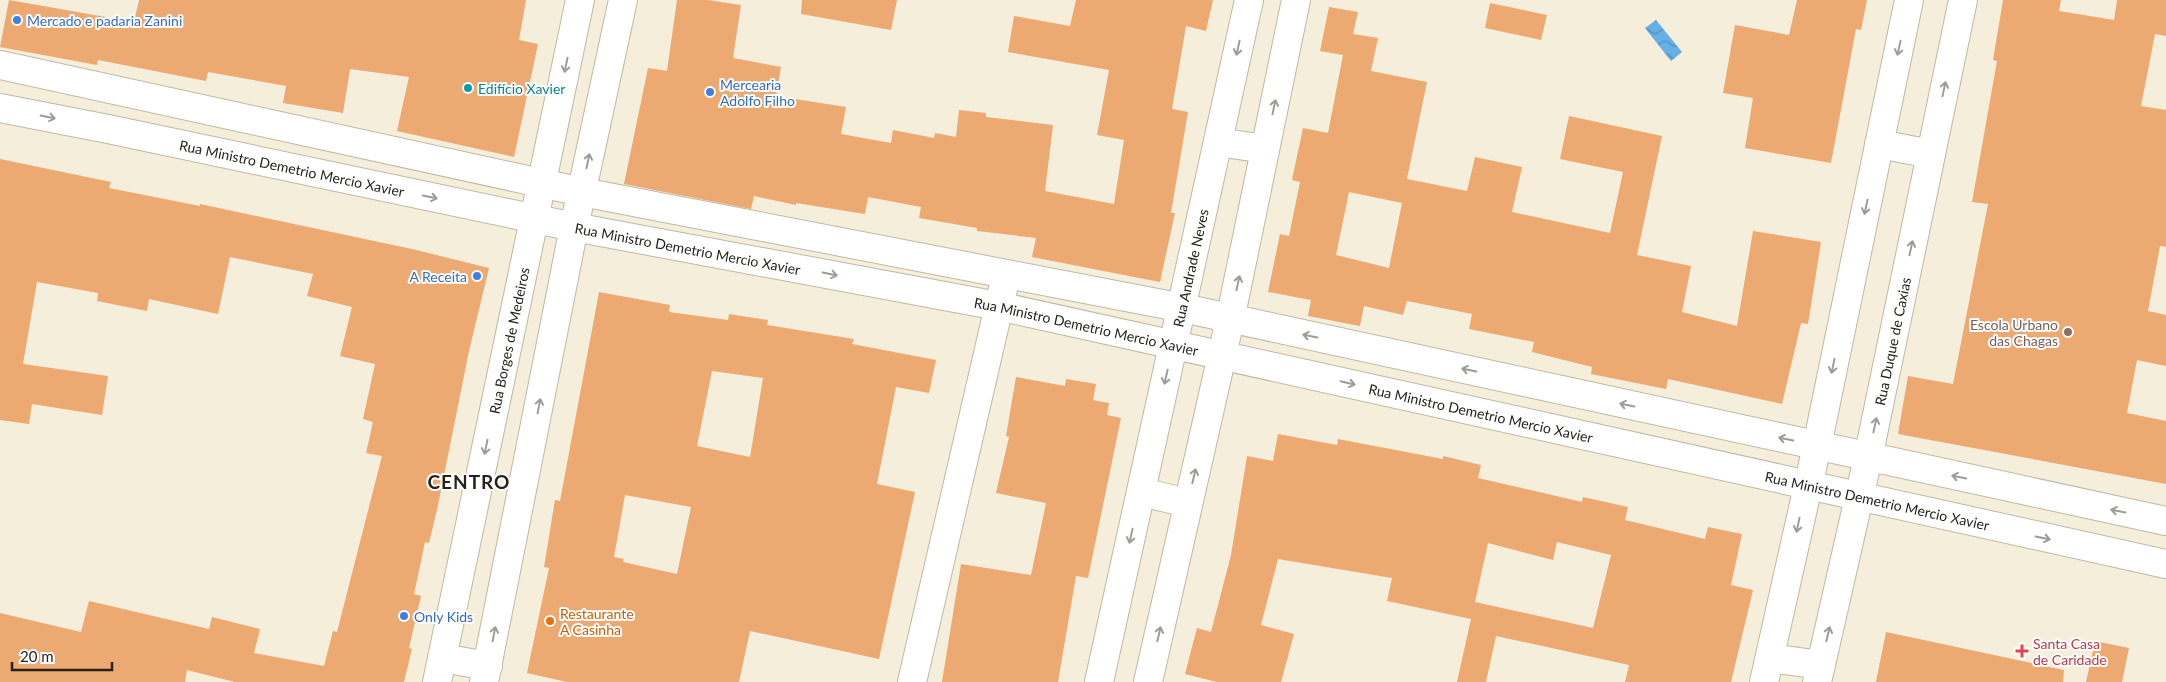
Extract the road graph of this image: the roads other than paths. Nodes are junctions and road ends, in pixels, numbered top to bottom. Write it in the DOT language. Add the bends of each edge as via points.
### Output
graph roads {
  1 [pos="580,0"];
  2 [pos="623,0"];
  3 [pos="1249,0"];
  4 [pos="1296,0"];
  5 [pos="1909,0"];
  6 [pos="1963,0"];
  7 [pos="572,34"];
  8 [pos="614,40"];
  9 [pos="0,65"];
  10 [pos="0,108"];
  11 [pos="1218,142"];
  12 [pos="1879,144"];
  13 [pos="1265,149"];
  14 [pos="389,150"];
  15 [pos="1931,154"];
  16 [pos="541,183"];
  17 [pos="379,186"];
  18 [pos="582,192"];
  19 [pos="533,218"];
  20 [pos="755,224"];
  21 [pos="574,227"];
  22 [pos="747,258"];
  23 [pos="1008,273"];
  24 [pos="998,306"];
  25 [pos="1182,308"];
  26 [pos="1230,320"];
  27 [pos="1173,345"];
  28 [pos="1221,355"];
  29 [pos="502,367"];
  30 [pos="545,374"];
  31 [pos="1530,383"];
  32 [pos="1521,422"];
  33 [pos="1817,446"];
  34 [pos="1868,458"];
  35 [pos="1806,485"];
  36 [pos="1141,492"];
  37 [pos="2026,492"];
  38 [pos="1859,497"];
  39 [pos="1188,503"];
  40 [pos="2166,521"];
  41 [pos="2016,532"];
  42 [pos="2166,564"];
  43 [pos="439,670"];
  44 [pos="1767,670"];
  45 [pos="1819,673"];
  46 [pos="486,674"];
  47 [pos="912,682"];
  48 [pos="1099,682"];
  49 [pos="1148,682"];
  1 -- 7 [label="street, Rua Borges de Medeiros"];
  2 -- 8 [label="street"];
  3 -- 11 [label="street, Rua Andrade Neves, one-way"];
  13 -- 4 [label="street, one-way"];
  5 -- 12 [label="street, one-way"];
  15 -- 6 [label="street, Rua Duque de Caxias, one-way"];
  7 -- 8 [label="street"];
  7 -- 16 [label="street, Rua Borges de Medeiros, one-way"];
  18 -- 8 [label="street, one-way"];
  9 -- 14 [label="street"];
  10 -- 17 [label="street, Rua Ministro Demetrio Mercio Xavier, one-way"];
  11 -- 13 [label="street"];
  11 -- 25 [label="street, Rua Andrade Neves"];
  12 -- 15 [label="street"];
  12 -- 33 [label="street, one-way"];
  26 -- 13 [label="street, one-way"];
  14 -- 16 [label="street"];
  14 -- 17 [label="street"];
  34 -- 15 [label="street, Rua Duque de Caxias, one-way"];
  16 -- 18 [label="street"];
  16 -- 19 [label="street, Rua Borges de Medeiros"];
  17 -- 19 [label="street, Rua Ministro Demetrio Mercio Xavier, one-way"];
  18 -- 20 [label="street"];
  18 -- 21 [label="street"];
  19 -- 21 [label="street, Rua Ministro Demetrio Mercio Xavier"];
  19 -- 29 [label="street, Rua Borges de Medeiros"];
  20 -- 22 [label="street"];
  20 -- 23 [label="street"];
  21 -- 22 [label="street, Rua Ministro Demetrio Mercio Xavier"];
  21 -- 30 [label="street"];
  22 -- 24 [label="street, Rua Ministro Demetrio Mercio Xavier, one-way"];
  23 -- 24 [label="street"];
  23 -- 25 [label="street"];
  24 -- 27 [label="street, Rua Ministro Demetrio Mercio Xavier"];
  24 -- 47 [label="street"];
  25 -- 26 [label="street"];
  25 -- 27 [label="street, Rua Andrade Neves"];
  26 -- 28 [label="street"];
  31 -- 26 [label="street, one-way"];
  27 -- 28 [label="street, Rua Ministro Demetrio Mercio Xavier"];
  27 -- 36 [label="street, Rua Andrade Neves, one-way"];
  28 -- 32 [label="street, Rua Ministro Demetrio Mercio Xavier, one-way"];
  39 -- 28 [label="street, one-way"];
  29 -- 30 [label="street"];
  29 -- 43 [label="street, Rua Borges de Medeiros, one-way"];
  46 -- 30 [label="street, one-way"];
  31 -- 32 [label="street"];
  33 -- 31 [label="street, one-way"];
  32 -- 35 [label="street, Rua Ministro Demetrio Mercio Xavier"];
  33 -- 34 [label="street"];
  33 -- 35 [label="street"];
  37 -- 34 [label="street, one-way"];
  34 -- 38 [label="street, Rua Duque de Caxias"];
  35 -- 38 [label="street, Rua Ministro Demetrio Mercio Xavier"];
  35 -- 44 [label="street, one-way"];
  36 -- 39 [label="street"];
  36 -- 48 [label="street, Rua Andrade Neves, one-way"];
  40 -- 37 [label="street, one-way"];
  37 -- 41 [label="street"];
  38 -- 41 [label="street, Rua Ministro Demetrio Mercio Xavier"];
  45 -- 38 [label="street, Rua Duque de Caxias, one-way"];
  49 -- 39 [label="street, one-way"];
  41 -- 42 [label="street, Rua Ministro Demetrio Mercio Xavier, one-way"];
  43 -- 46 [label="street"];
  44 -- 45 [label="street"];
}
